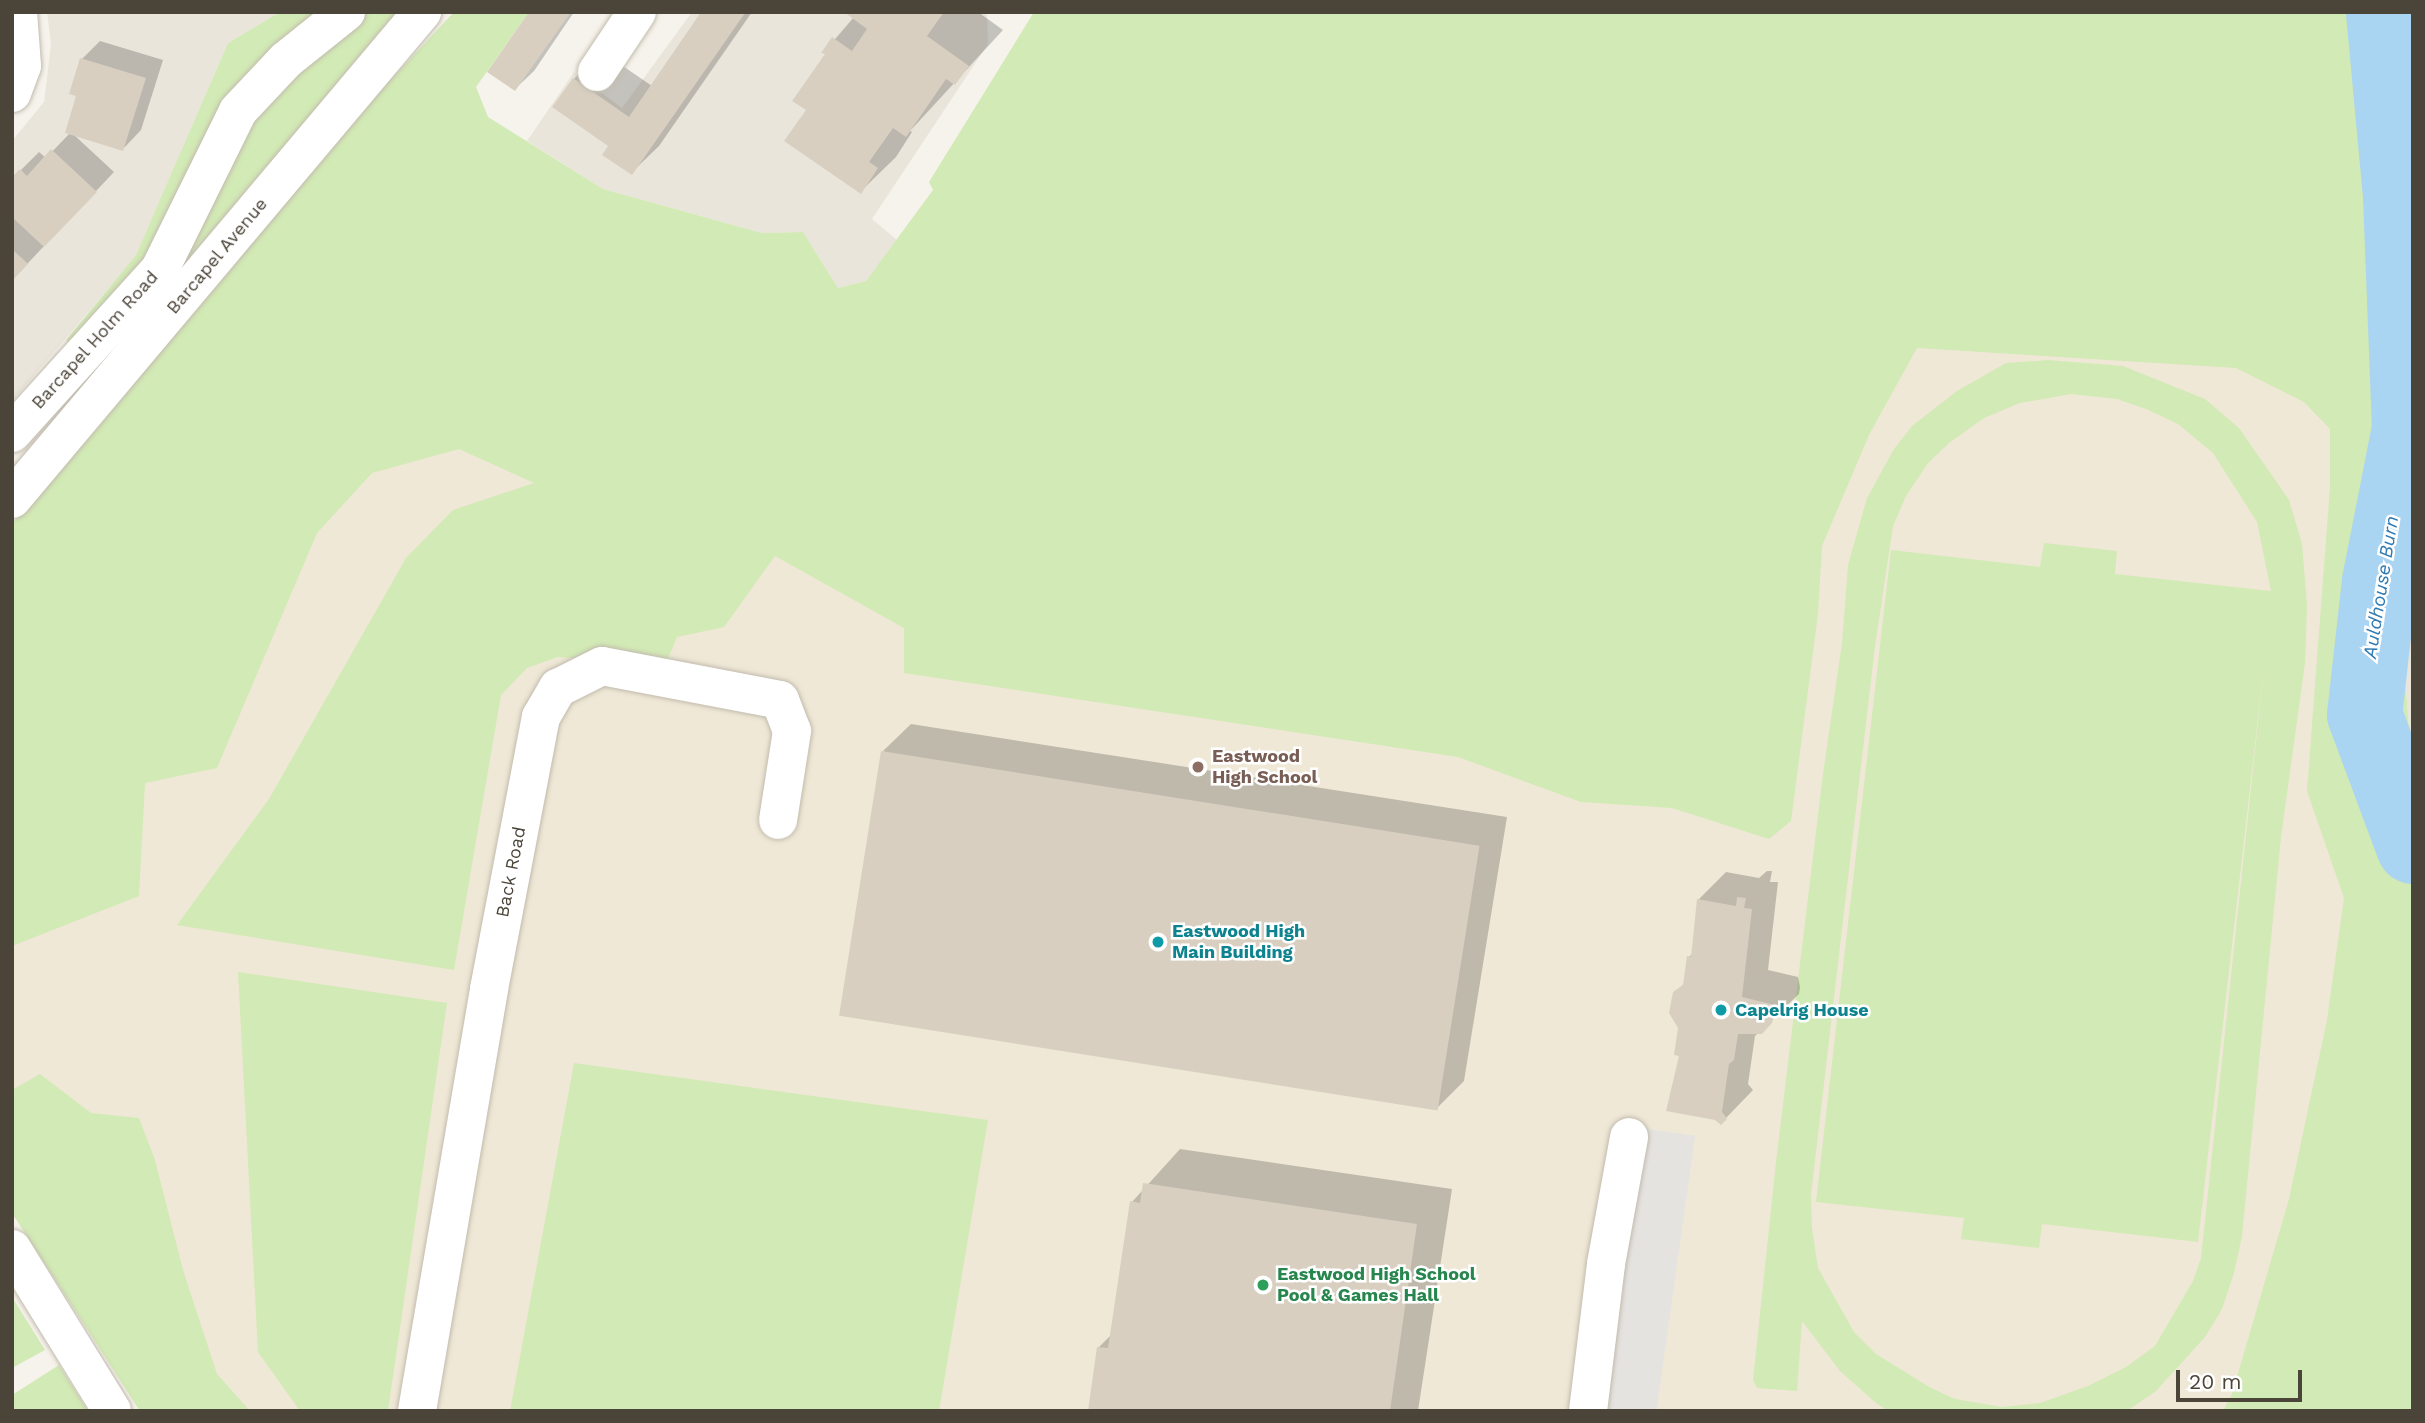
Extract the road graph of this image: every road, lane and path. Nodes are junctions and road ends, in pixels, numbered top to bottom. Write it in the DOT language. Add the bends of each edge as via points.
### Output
graph roads {
  1 [pos="18,12"];
  2 [pos="346,12"];
  3 [pos="422,12"];
  4 [pos="637,12"];
  5 [pos="597,72"];
  6 [pos="12,93"];
  7 [pos="12,433"];
  8 [pos="12,499"];
  9 [pos="778,820"];
  10 [pos="1629,1136"];
  11 [pos="12,1249"];
  12 [pos="112,1411"];
  13 [pos="417,1411"];
  14 [pos="1588,1411"];
  1 -- 6 [label="street" via="22,66"];
  2 -- 7 [label="street, Barcapel Holm Road" via="286,60 238,111 160,269"];
  3 -- 8 [label="street, Barcapel Avenue"];
  4 -- 5 [label="street"];
  9 -- 13 [label="street, Back Road" via="792,731 780,700 602,666 558,688 541,717"];
  10 -- 14 [label="street" via="1606,1265"];
  11 -- 12 [label="street"];
}
